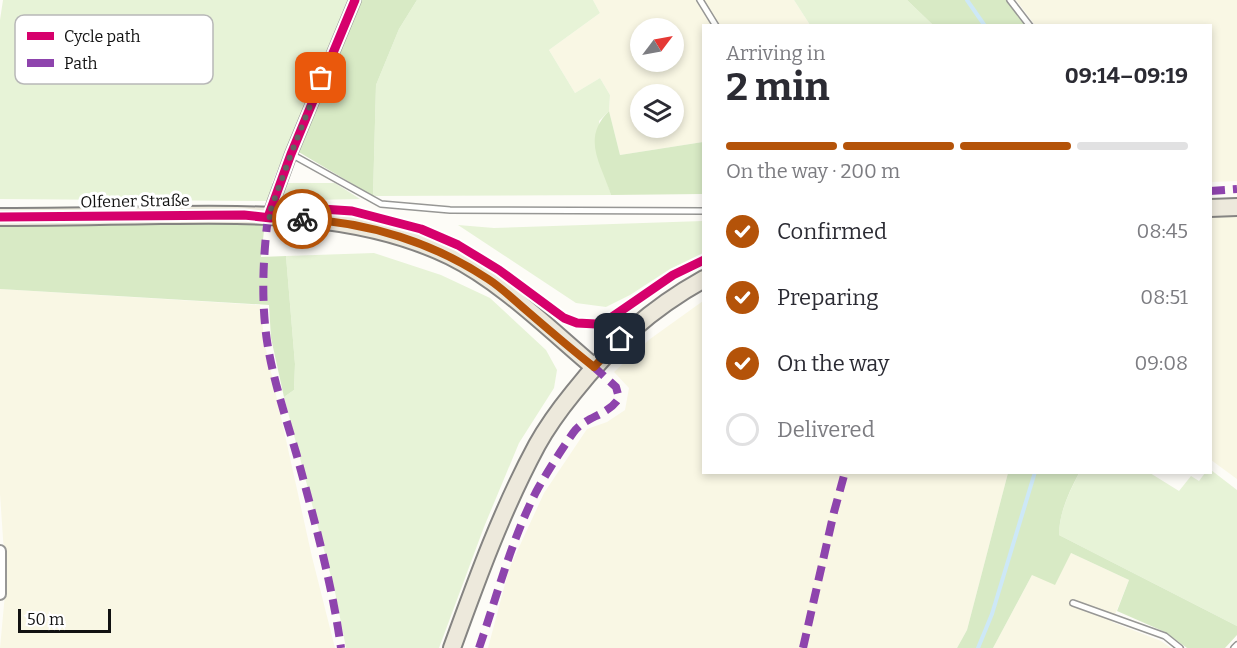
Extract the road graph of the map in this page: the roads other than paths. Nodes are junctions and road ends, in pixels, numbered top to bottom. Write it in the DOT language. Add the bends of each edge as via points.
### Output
graph roads {
  1 [pos="355,0"];
  2 [pos="700,0"];
  3 [pos="1010,0"];
  4 [pos="715,24"];
  5 [pos="1028,24"];
  6 [pos="291,154"];
  7 [pos="1237,207"];
  8 [pos="1212,208"];
  9 [pos="702,211"];
  10 [pos="0,217"];
  11 [pos="268,217"];
  12 [pos="702,280"];
  13 [pos="594,367"];
  14 [pos="0,551"];
  15 [pos="0,594"];
  16 [pos="1073,603"];
  17 [pos="452,648"];
  18 [pos="1180,648"];
  1 -- 6 [label="street"];
  2 -- 4 [label="lane"];
  3 -- 5 [label="lane"];
  6 -- 9 [label="lane" via="381,204 450,210"];
  6 -- 11 [label="street"];
  7 -- 8 [label="main road"];
  10 -- 11 [label="main road, Olfener Straße"];
  11 -- 13 [label="main road, Olfener Straße" via="349,224 416,242 451,257 490,280"];
  12 -- 13 [label="main road" via="652,311"];
  13 -- 17 [label="main road" via="537,444 492,538"];
  14 -- 15 [label="street"];
  16 -- 18 [label="lane" via="1165,636"];
}
